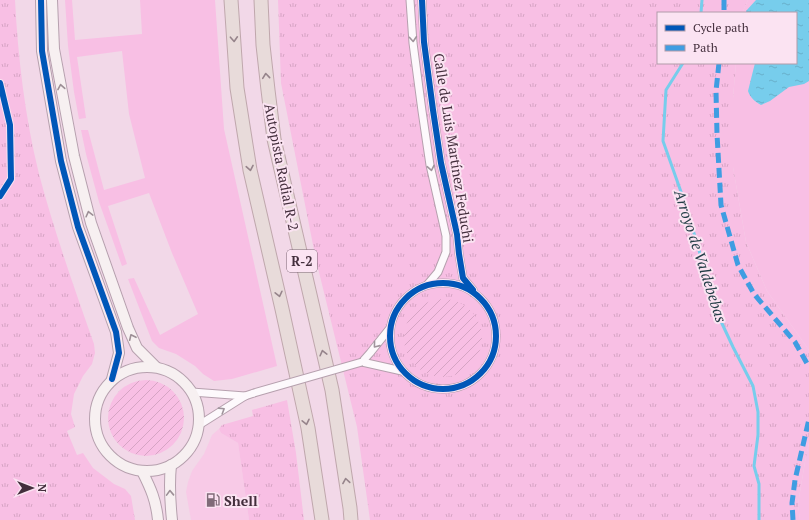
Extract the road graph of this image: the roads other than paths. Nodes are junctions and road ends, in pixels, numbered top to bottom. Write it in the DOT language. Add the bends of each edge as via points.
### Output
graph roads {
  1 [pos="41,0"];
  2 [pos="52,0"];
  3 [pos="231,0"];
  4 [pos="261,0"];
  5 [pos="410,0"];
  6 [pos="422,0"];
  7 [pos="427,285"];
  8 [pos="477,294"];
  9 [pos="390,328"];
  10 [pos="362,362"];
  11 [pos="156,367"];
  12 [pos="402,371"];
  13 [pos="112,379"];
  14 [pos="192,392"];
  15 [pos="245,396"];
  16 [pos="199,425"];
  17 [pos="171,465"];
  18 [pos="142,471"];
  19 [pos="158,520"];
  20 [pos="172,520"];
  21 [pos="322,520"];
  22 [pos="351,520"];
  1 -- 13 [label="street" via="42,51 61,161 78,227 116,332 119,353"];
  11 -- 2 [label="street, one-way" via="137,348 91,223 74,156 54,49"];
  3 -- 21 [label="highway, R-2, one-way" via="237,88 250,170 308,428"];
  22 -- 4 [label="highway, Autopista Radial R-2 / R-2, one-way" via="332,390 274,139 263,45"];
  5 -- 7 [label="street, Calle de Luis Martínez Feduchi, one-way" via="413,43 430,165 446,236 446,252 438,272"];
  6 -- 8 [label="street, Calle de Luis Martínez Feduchi" via="424,42 441,163 457,234 463,278"];
  7 -- 8 [label="street" via="444,282 462,286"];
  7 -- 9 [label="street" via="414,291 403,301 394,314"];
  8 -- 12 [label="street" via="489,308 496,324 497,342 494,354 482,374 467,385 450,390 432,389 416,382"];
  9 -- 10 [label="street, one-way"];
  9 -- 12 [label="street" via="394,358"];
  10 -- 12 [label="street"];
  10 -- 15 [label="street, bridge"];
  11 -- 13 [label="street" via="140,366 125,370"];
  11 -- 14 [label="street" via="182,380"];
  13 -- 18 [label="street" via="101,393 95,409 95,427 101,444 112,458 126,467"];
  14 -- 15 [label="street"];
  14 -- 16 [label="street" via="198,408"];
  16 -- 15 [label="street, one-way"];
  16 -- 17 [label="street" via="188,450"];
  17 -- 18 [label="street" via="157,470"];
  20 -- 17 [label="street, one-way" via="169,484"];
  18 -- 19 [label="street" via="151,488"];
}
